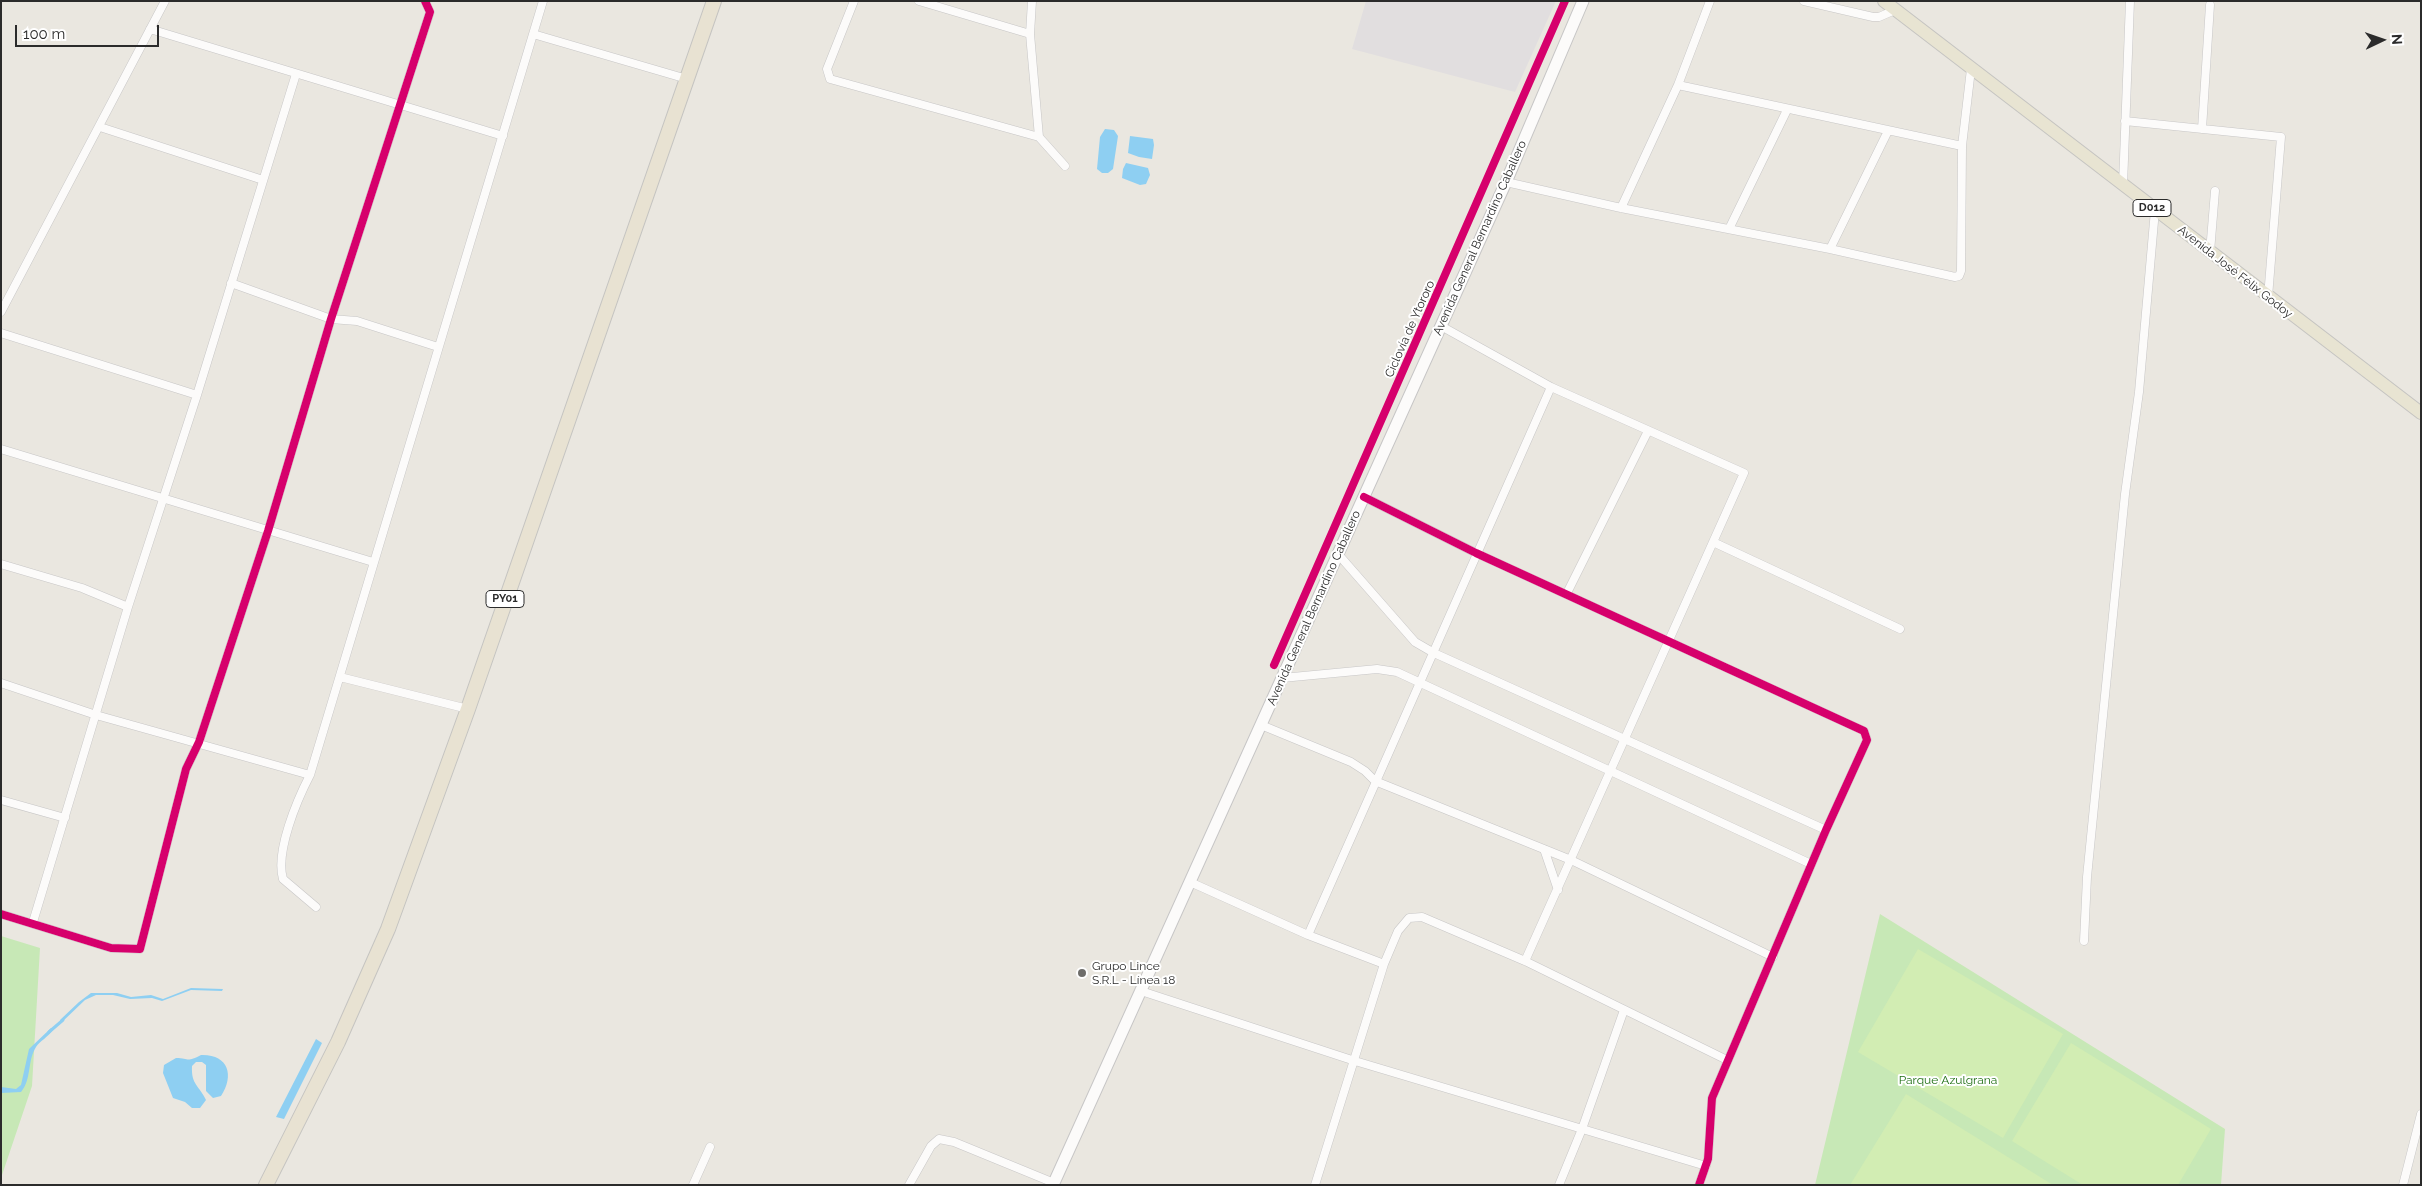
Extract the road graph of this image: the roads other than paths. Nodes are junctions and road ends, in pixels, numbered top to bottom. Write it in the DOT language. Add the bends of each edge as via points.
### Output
graph roads {
  1 [pos="165,1"];
  2 [pos="425,1"];
  3 [pos="543,1"];
  4 [pos="714,1"];
  5 [pos="854,1"];
  6 [pos="919,1"];
  7 [pos="1032,1"];
  8 [pos="1582,1"];
  9 [pos="1710,1"];
  10 [pos="1804,1"];
  11 [pos="1884,1"];
  12 [pos="2130,1"];
  13 [pos="2210,5"];
  14 [pos="1895,10"];
  15 [pos="150,29"];
  16 [pos="533,34"];
  17 [pos="1030,34"];
  18 [pos="1971,69"];
  19 [pos="296,74"];
  20 [pos="687,79"];
  21 [pos="1678,85"];
  22 [pos="401,104"];
  23 [pos="1787,110"];
  24 [pos="2125,122"];
  25 [pos="100,127"];
  26 [pos="2202,128"];
  27 [pos="1888,130"];
  28 [pos="503,136"];
  29 [pos="1039,137"];
  30 [pos="1962,146"];
  31 [pos="1065,166"];
  32 [pos="262,180"];
  33 [pos="1506,182"];
  34 [pos="2123,185"];
  35 [pos="2215,191"];
  36 [pos="1621,208"];
  37 [pos="2155,210"];
  38 [pos="1729,229"];
  39 [pos="1830,249"];
  40 [pos="2210,252"];
  41 [pos="231,283"];
  42 [pos="2268,297"];
  43 [pos="1,312"];
  44 [pos="331,320"];
  45 [pos="1441,326"];
  46 [pos="1,333"];
  47 [pos="438,347"];
  48 [pos="1551,387"];
  49 [pos="197,395"];
  50 [pos="2421,413"];
  51 [pos="1648,430"];
  52 [pos="1,449"];
  53 [pos="1364,496"];
  54 [pos="164,499"];
  55 [pos="268,530"];
  56 [pos="1713,542"];
  57 [pos="1476,553"];
  58 [pos="1338,554"];
  59 [pos="373,562"];
  60 [pos="1,564"];
  61 [pos="1567,593"];
  62 [pos="128,607"];
  63 [pos="1900,629"];
  64 [pos="1669,641"];
  65 [pos="1434,653"];
  66 [pos="340,676"];
  67 [pos="1282,678"];
  68 [pos="1421,681"];
  69 [pos="1,683"];
  70 [pos="468,709"];
  71 [pos="96,715"];
  72 [pos="1261,726"];
  73 [pos="1625,738"];
  74 [pos="200,742"];
  75 [pos="1610,770"];
  76 [pos="310,775"];
  77 [pos="1375,781"];
  78 [pos="1,800"];
  79 [pos="65,818"];
  80 [pos="1826,830"];
  81 [pos="1544,849"];
  82 [pos="1571,860"];
  83 [pos="1811,864"];
  84 [pos="1190,882"];
  85 [pos="1558,890"];
  86 [pos="316,907"];
  87 [pos="1,914"];
  88 [pos="33,922"];
  89 [pos="1308,935"];
  90 [pos="2084,941"];
  91 [pos="1773,957"];
  92 [pos="1525,961"];
  93 [pos="1384,964"];
  94 [pos="1141,991"];
  95 [pos="1624,1010"];
  96 [pos="1727,1060"];
  97 [pos="1355,1061"];
  98 [pos="2421,1114"];
  99 [pos="1582,1129"];
  100 [pos="710,1147"];
  101 [pos="1706,1166"];
  102 [pos="1054,1184"];
  103 [pos="266,1185"];
  104 [pos="693,1185"];
  105 [pos="909,1185"];
  106 [pos="1315,1185"];
  107 [pos="1559,1185"];
  108 [pos="1699,1185"];
  109 [pos="2403,1185"];
  1 -- 15 [label="street"];
  2 -- 22 [label="street" via="430,12"];
  3 -- 16 [label="street"];
  4 -- 20 [label="highway, PY01"];
  5 -- 29 [label="street" via="827,69 830,78"];
  6 -- 17 [label="street"];
  7 -- 17 [label="street"];
  8 -- 33 [label="main road, Avenida General Bernardino Caballero"];
  9 -- 21 [label="street"];
  10 -- 14 [label="street" via="1873,17"];
  11 -- 14 [label="main road, Avenida José Félix Godoy / D012"];
  12 -- 24 [label="street"];
  13 -- 26 [label="street"];
  14 -- 18 [label="main road, Avenida José Félix Godoy / D012"];
  15 -- 19 [label="street"];
  15 -- 25 [label="street"];
  16 -- 20 [label="street"];
  16 -- 28 [label="street"];
  17 -- 29 [label="street"];
  18 -- 30 [label="street"];
  18 -- 34 [label="main road, Avenida José Félix Godoy / D012"];
  19 -- 22 [label="street"];
  19 -- 32 [label="street"];
  20 -- 70 [label="highway, PY01"];
  21 -- 23 [label="street"];
  21 -- 36 [label="street"];
  22 -- 28 [label="street"];
  22 -- 44 [label="street"];
  23 -- 27 [label="street"];
  23 -- 38 [label="street"];
  24 -- 26 [label="street"];
  24 -- 34 [label="street"];
  25 -- 32 [label="street"];
  25 -- 43 [label="street"];
  26 -- 42 [label="street" via="2281,137"];
  27 -- 30 [label="street"];
  27 -- 39 [label="street"];
  28 -- 47 [label="street"];
  29 -- 31 [label="street"];
  30 -- 39 [label="street" via="1959,276"];
  32 -- 41 [label="street"];
  33 -- 36 [label="street"];
  33 -- 45 [label="main road, Avenida General Bernardino Caballero"];
  34 -- 37 [label="main road, Avenida José Félix Godoy / D012"];
  35 -- 40 [label="street"];
  36 -- 38 [label="street"];
  37 -- 40 [label="main road, Avenida José Félix Godoy / D012"];
  37 -- 90 [label="street" via="2139,392 2124,504 2087,868"];
  38 -- 39 [label="street"];
  40 -- 42 [label="main road, Avenida José Félix Godoy / D012"];
  41 -- 44 [label="street"];
  41 -- 49 [label="street"];
  42 -- 50 [label="main road, Avenida José Félix Godoy / D012"];
  44 -- 47 [label="street" via="357,321"];
  44 -- 55 [label="street"];
  45 -- 48 [label="street"];
  45 -- 53 [label="main road, Avenida General Bernardino Caballero"];
  46 -- 49 [label="street"];
  47 -- 59 [label="street"];
  48 -- 51 [label="street"];
  48 -- 57 [label="street"];
  49 -- 54 [label="street"];
  51 -- 56 [label="street" via="1744,473"];
  51 -- 61 [label="street"];
  52 -- 54 [label="street"];
  53 -- 57 [label="street"];
  53 -- 58 [label="main road, Avenida General Bernardino Caballero"];
  54 -- 55 [label="street"];
  54 -- 62 [label="street"];
  55 -- 59 [label="street"];
  55 -- 74 [label="street"];
  56 -- 63 [label="street"];
  56 -- 64 [label="street"];
  57 -- 61 [label="street"];
  57 -- 65 [label="street"];
  58 -- 65 [label="street" via="1414,642"];
  58 -- 67 [label="main road, Avenida General Bernardino Caballero"];
  59 -- 66 [label="street"];
  60 -- 62 [label="street" via="82,588"];
  61 -- 64 [label="street"];
  62 -- 71 [label="street"];
  64 -- 73 [label="street"];
  64 -- 80 [label="street" via="1864,731 1867,740"];
  65 -- 68 [label="street"];
  65 -- 73 [label="street"];
  66 -- 70 [label="street"];
  66 -- 76 [label="street"];
  67 -- 68 [label="street" via="1377,669"];
  67 -- 72 [label="main road, Avenida General Bernardino Caballero"];
  68 -- 75 [label="street"];
  68 -- 77 [label="street"];
  69 -- 71 [label="street"];
  70 -- 103 [label="highway, PY01" via="388,929 338,1042"];
  71 -- 74 [label="street"];
  71 -- 79 [label="street"];
  72 -- 77 [label="street" via="1352,762"];
  72 -- 84 [label="main road, Avenida General Bernardino Caballero"];
  73 -- 75 [label="street"];
  73 -- 80 [label="street"];
  74 -- 76 [label="street"];
  74 -- 88 [label="street" via="186,769 140,949 111,948"];
  75 -- 82 [label="street"];
  75 -- 83 [label="street"];
  76 -- 86 [label="street" via="292,818 280,870 283,879"];
  77 -- 81 [label="street"];
  77 -- 89 [label="street"];
  78 -- 79 [label="street"];
  79 -- 88 [label="street"];
  80 -- 83 [label="street"];
  81 -- 82 [label="street"];
  81 -- 85 [label="street"];
  82 -- 85 [label="street"];
  82 -- 91 [label="street"];
  83 -- 91 [label="street"];
  84 -- 89 [label="street"];
  84 -- 94 [label="main road, Avenida General Bernardino Caballero"];
  85 -- 92 [label="street"];
  87 -- 88 [label="street"];
  89 -- 93 [label="street"];
  91 -- 96 [label="street"];
  92 -- 93 [label="street" via="1422,917 1415,917 1398,931"];
  92 -- 95 [label="street"];
  93 -- 97 [label="street"];
  94 -- 97 [label="street"];
  94 -- 102 [label="main road, Avenida General Bernardino Caballero"];
  95 -- 96 [label="street"];
  95 -- 99 [label="street"];
  96 -- 101 [label="street" via="1712,1098"];
  97 -- 99 [label="street"];
  97 -- 106 [label="street"];
  98 -- 109 [label="street"];
  99 -- 101 [label="street"];
  99 -- 107 [label="street"];
  100 -- 104 [label="street"];
  101 -- 108 [label="street"];
  102 -- 105 [label="street" via="954,1142 939,1139 931,1146"];
}
